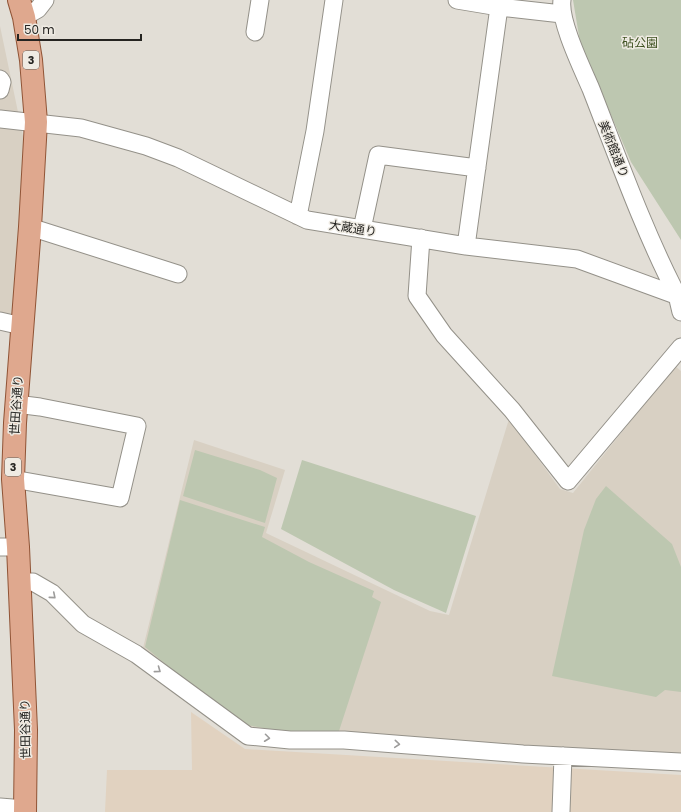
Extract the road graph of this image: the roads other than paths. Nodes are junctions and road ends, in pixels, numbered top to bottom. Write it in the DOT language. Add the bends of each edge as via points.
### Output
graph roads {
  1 [pos="45,0"];
  2 [pos="260,0"];
  3 [pos="334,0"];
  4 [pos="463,1"];
  5 [pos="562,7"];
  6 [pos="498,8"];
  7 [pos="21,9"];
  8 [pos="255,32"];
  9 [pos="0,79"];
  10 [pos="0,90"];
  11 [pos="0,119"];
  12 [pos="36,122"];
  13 [pos="477,168"];
  14 [pos="298,216"];
  15 [pos="30,227"];
  16 [pos="362,229"];
  17 [pos="421,238"];
  18 [pos="466,246"];
  19 [pos="178,274"];
  20 [pos="679,296"];
  21 [pos="681,312"];
  22 [pos="0,321"];
  23 [pos="22,326"];
  24 [pos="681,347"];
  25 [pos="16,404"];
  26 [pos="13,479"];
  27 [pos="9,547"];
  28 [pos="18,582"];
  29 [pos="563,756"];
  30 [pos="681,762"];
  31 [pos="0,807"];
  32 [pos="25,811"];
  33 [pos="561,812"];
  1 -- 7 [label="street" via="38,9"];
  2 -- 8 [label="street"];
  3 -- 14 [label="street" via="315,131"];
  4 -- 6 [label="street"];
  5 -- 6 [label="street"];
  5 -- 20 [label="street, 美術館通り" via="619,162"];
  6 -- 13 [label="street"];
  7 -- 12 [label="main road, 世田谷通り / 3" via="31,60"];
  9 -- 10 [label="street"];
  11 -- 12 [label="street, 大蔵通り"];
  12 -- 14 [label="street, 大蔵通り" via="81,128 146,146 178,158"];
  12 -- 15 [label="main road, 世田谷通り / 3"];
  13 -- 16 [label="street" via="378,154"];
  13 -- 18 [label="street"];
  14 -- 16 [label="street, 大蔵通り" via="307,220"];
  15 -- 19 [label="street"];
  15 -- 23 [label="main road, 世田谷通り / 3"];
  16 -- 17 [label="street, 大蔵通り"];
  17 -- 18 [label="street, 大蔵通り"];
  17 -- 24 [label="street" via="417,296 444,335 512,410 568,481"];
  18 -- 20 [label="street, 大蔵通り" via="577,259"];
  20 -- 21 [label="street, 美術館通り"];
  22 -- 23 [label="street"];
  23 -- 25 [label="main road, 世田谷通り / 3"];
  25 -- 26 [label="main road, 世田谷通り / 3"];
  25 -- 26 [label="street" via="137,426 120,498"];
  26 -- 27 [label="main road, 世田谷通り / 3"];
  27 -- 28 [label="main road, 世田谷通り / 3"];
  28 -- 29 [label="street, one-way" via="33,582 52,593 83,624 136,654 248,736 290,740 344,740"];
  28 -- 32 [label="main road, 世田谷通り / 3" via="26,730"];
  29 -- 30 [label="street"];
  29 -- 33 [label="street"];
  31 -- 32 [label="street"];
}
